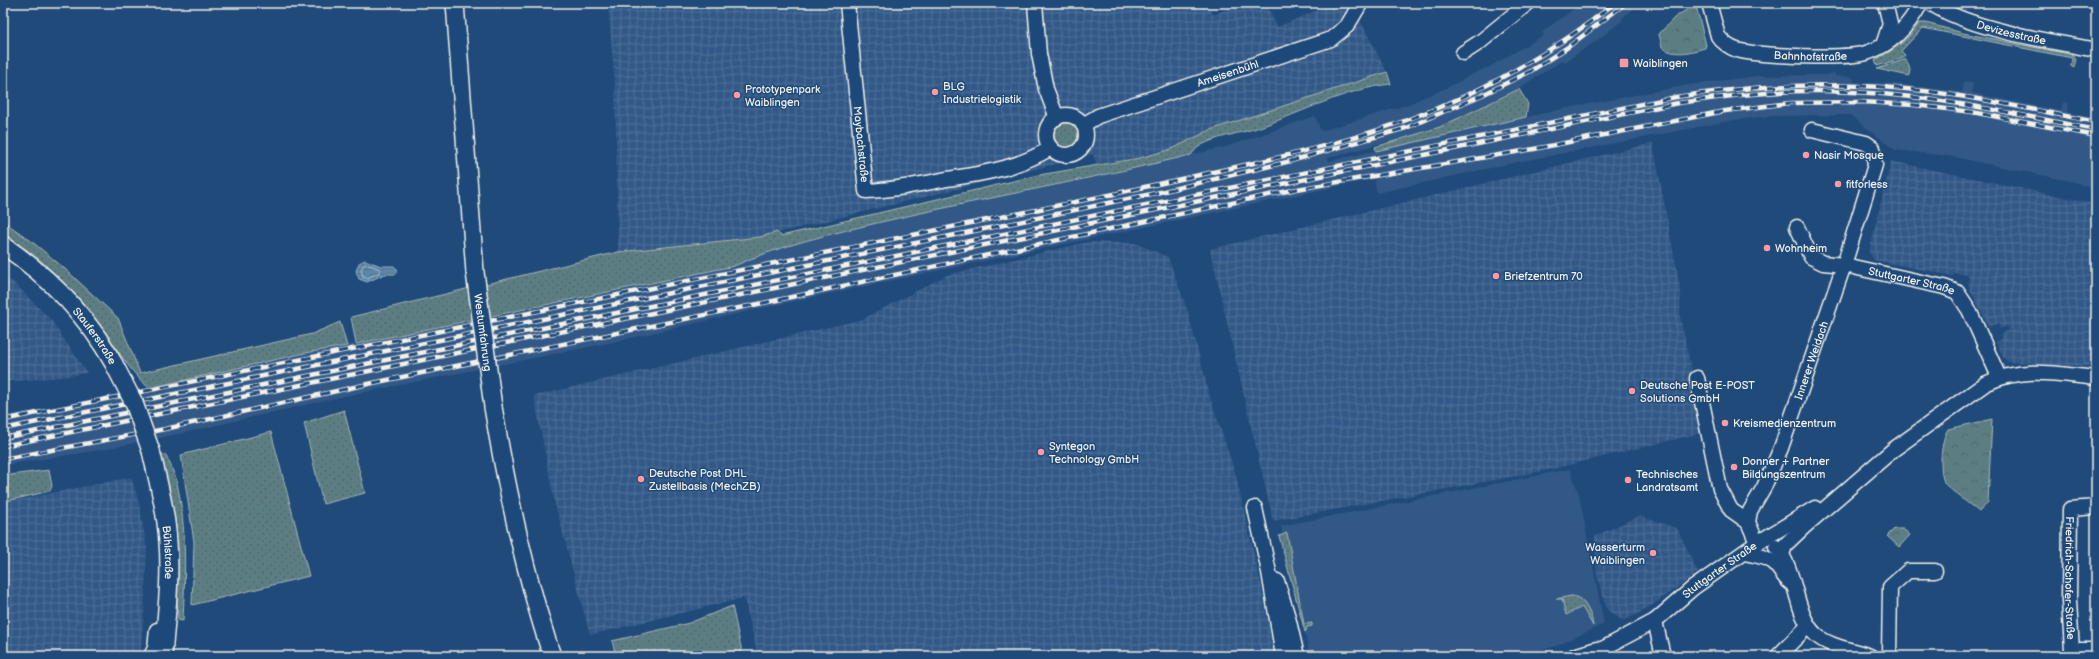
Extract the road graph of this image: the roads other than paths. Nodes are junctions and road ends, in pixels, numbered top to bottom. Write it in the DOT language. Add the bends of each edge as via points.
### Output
graph roads {
  1 [pos="455,3"];
  2 [pos="847,3"];
  3 [pos="1035,3"];
  4 [pos="1528,3"];
  5 [pos="1710,3"];
  6 [pos="1885,3"];
  7 [pos="1921,3"];
  8 [pos="1930,3"];
  9 [pos="1359,6"];
  10 [pos="1883,44"];
  11 [pos="2096,50"];
  12 [pos="1463,53"];
  13 [pos="1057,118"];
  14 [pos="1083,125"];
  15 [pos="1812,130"];
  16 [pos="1051,148"];
  17 [pos="1797,227"];
  18 [pos="3,245"];
  19 [pos="1844,265"];
  20 [pos="2000,377"];
  21 [pos="2094,377"];
  22 [pos="1697,378"];
  23 [pos="151,451"];
  24 [pos="1835,499"];
  25 [pos="2096,507"];
  26 [pos="1255,508"];
  27 [pos="1748,522"];
  28 [pos="1762,541"];
  29 [pos="1744,553"];
  30 [pos="1778,558"];
  31 [pos="1935,571"];
  32 [pos="1269,572"];
  33 [pos="168,582"];
  34 [pos="1654,621"];
  35 [pos="1808,626"];
  36 [pos="1607,646"];
  37 [pos="2096,650"];
  38 [pos="152,656"];
  39 [pos="163,656"];
  40 [pos="552,656"];
  41 [pos="1283,656"];
  42 [pos="1296,656"];
  43 [pos="1574,656"];
  44 [pos="1589,656"];
  45 [pos="1663,656"];
  46 [pos="1778,656"];
  47 [pos="1870,656"];
  48 [pos="1889,656"];
  1 -- 40 [label="main road, Westumfahrung, bridge" via="475,272 492,407 520,540"];
  2 -- 16 [label="street, Maybachstraße" via="866,192 1001,170 1030,160"];
  3 -- 13 [label="street" via="1039,54 1046,89"];
  4 -- 12 [label="street"];
  5 -- 10 [label="street, Bahnhofstraße" via="1720,40 1737,50 1848,56 1868,53"];
  6 -- 10 [label="street" via="1890,24"];
  7 -- 10 [label="street, Bahnhofstraße" via="1913,18 1898,36"];
  8 -- 11 [label="street, Devizesstraße" via="1975,24"];
  9 -- 14 [label="street, Ameisenbühl" via="1347,26 1331,40 1098,116"];
  13 -- 14 [label="street" via="1072,116"];
  13 -- 16 [label="street" via="1047,129 1046,139"];
  14 -- 16 [label="street" via="1086,137 1079,151 1064,155"];
  15 -- 19 [label="street, Innerer Weidach" via="1858,139 1873,148 1875,165"];
  17 -- 19 [label="street" via="1811,257 1823,263"];
  18 -- 23 [label="main road, Stauferstraße, bridge" via="55,287 104,346 134,403"];
  19 -- 20 [label="street, Stuttgarter Straße" via="1944,286 1957,292 1969,310"];
  19 -- 27 [label="street, Innerer Weidach" via="1781,448 1750,511"];
  20 -- 21 [label="street, Stuttgarter Straße" via="2027,372"];
  20 -- 24 [label="street, Stuttgarter Straße" via="1985,384 1894,449"];
  22 -- 27 [label="street" via="1720,489 1731,510"];
  23 -- 33 [label="main road, Bühlstraße" via="166,518"];
  24 -- 28 [label="street, Stuttgarter Straße" via="1821,503"];
  24 -- 30 [label="street, Stuttgarter Straße" via="1786,544"];
  25 -- 37 [label="street, Friedrich-Schofer-Straße" via="2070,509 2069,601 2072,650"];
  26 -- 32 [label="street"];
  27 -- 28 [label="street"];
  28 -- 29 [label="street, Stuttgarter Straße"];
  28 -- 30 [label="street"];
  29 -- 30 [label="street"];
  29 -- 34 [label="street, Stuttgarter Straße" via="1681,597"];
  30 -- 35 [label="street" via="1794,585"];
  31 -- 48 [label="street" via="1908,571 1890,587"];
  32 -- 41 [label="street"];
  32 -- 42 [label="street" via="1278,583"];
  33 -- 38 [label="street" via="161,593"];
  33 -- 39 [label="main road, Bühlstraße"];
  34 -- 36 [label="street, Stuttgarter Straße"];
  34 -- 45 [label="street"];
  35 -- 46 [label="street"];
  35 -- 47 [label="street" via="1826,641"];
  36 -- 43 [label="street, Stuttgarter Straße"];
  36 -- 44 [label="street, Stuttgarter Straße"];
}
